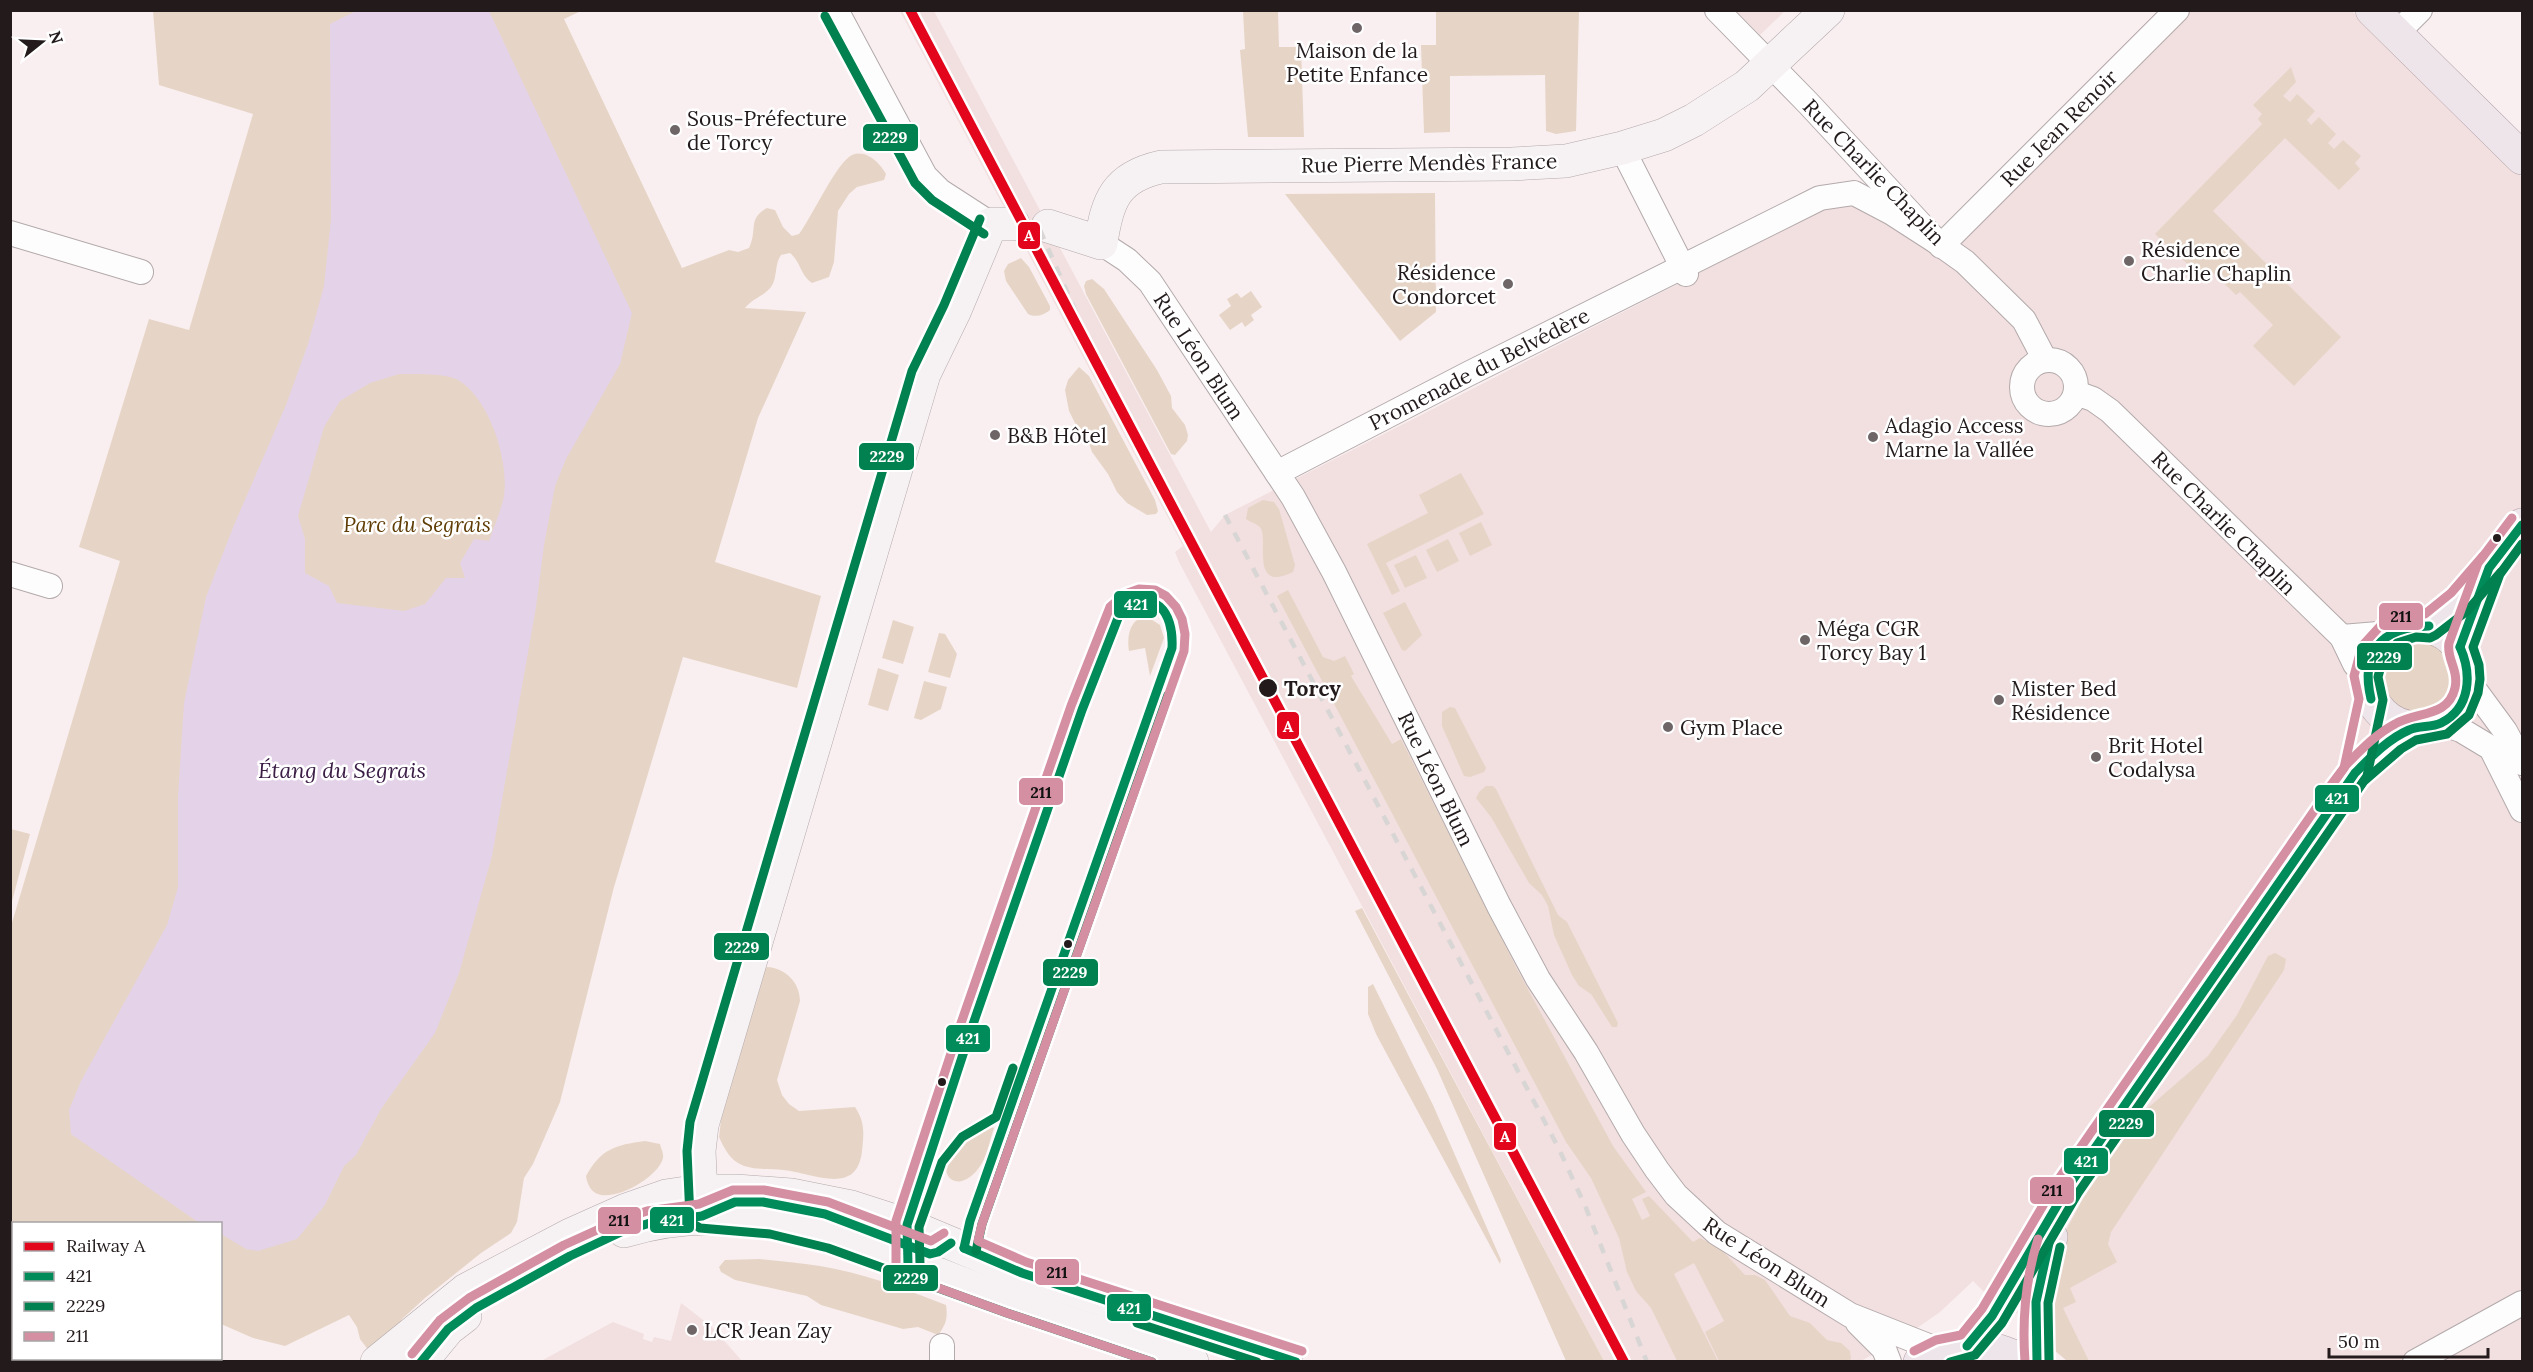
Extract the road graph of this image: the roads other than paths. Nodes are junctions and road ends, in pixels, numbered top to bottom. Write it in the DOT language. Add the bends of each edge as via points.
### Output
graph roads {
  1 [pos="836,10"];
  2 [pos="1717,10"];
  3 [pos="1828,10"];
  4 [pos="2177,10"];
  5 [pos="2372,10"];
  6 [pos="2420,10"];
  7 [pos="2396,34"];
  8 [pos="1771,65"];
  9 [pos="1622,148"];
  10 [pos="2523,158"];
  11 [pos="1002,224"];
  12 [pos="1048,226"];
  13 [pos="10,233"];
  14 [pos="1101,243"];
  15 [pos="1939,244"];
  16 [pos="1684,270"];
  17 [pos="141,272"];
  18 [pos="2045,360"];
  19 [pos="2076,393"];
  20 [pos="1277,473"];
  21 [pos="2523,525"];
  22 [pos="2489,568"];
  23 [pos="10,574"];
  24 [pos="50,586"];
  25 [pos="2429,626"];
  26 [pos="2390,633"];
  27 [pos="2342,637"];
  28 [pos="2460,647"];
  29 [pos="2469,682"];
  30 [pos="2369,688"];
  31 [pos="2426,726"];
  32 [pos="2491,748"];
  33 [pos="2523,763"];
  34 [pos="2355,773"];
  35 [pos="2523,785"];
  36 [pos="2523,810"];
  37 [pos="2068,1187"];
  38 [pos="701,1204"];
  39 [pos="2523,1303"];
  40 [pos="1850,1315"];
  41 [pos="1943,1353"];
  42 [pos="377,1362"];
  43 [pos="421,1362"];
  44 [pos="1191,1362"];
  45 [pos="1286,1362"];
  46 [pos="1889,1362"];
  47 [pos="2024,1362"];
  48 [pos="2037,1362"];
  49 [pos="2415,1362"];
  1 -- 11 [label="street" via="925,176 940,191"];
  2 -- 8 [label="street, Rue Charlie Chaplin"];
  3 -- 8 [label="street, Rue Pierre Mendès France"];
  4 -- 15 [label="street, Rue Jean Renoir"];
  5 -- 7 [label="main road"];
  6 -- 7 [label="street"];
  7 -- 10 [label="main road"];
  8 -- 9 [label="street, Rue Pierre Mendès France" via="1747,86 1694,120 1664,135"];
  8 -- 15 [label="street, Rue Charlie Chaplin"];
  9 -- 14 [label="street, Rue Pierre Mendès France" via="1566,161 1512,164 1161,167 1135,176 1117,191 1106,213"];
  9 -- 16 [label="street"];
  11 -- 38 [label="street" via="924,374 702,1125"];
  12 -- 14 [label="street, Rue Léon Blum"];
  13 -- 17 [label="street"];
  14 -- 20 [label="street, Rue Léon Blum" via="1150,282"];
  15 -- 16 [label="street, Promenade du Belvédère" via="1854,193 1808,203"];
  15 -- 18 [label="street, Rue Charlie Chaplin" via="1965,262 2024,320"];
  16 -- 20 [label="street, Promenade du Belvédère" via="1468,374"];
  18 -- 19 [label="street" via="2069,368"];
  18 -- 19 [label="street" via="2032,365 2023,379 2022,395 2032,409 2056,414 2069,406"];
  19 -- 27 [label="street, Rue Charlie Chaplin" via="2110,411"];
  20 -- 40 [label="street, Rue Léon Blum" via="1334,572 1538,979 1651,1161 1676,1195 1717,1233"];
  21 -- 22 [label="main road"];
  22 -- 25 [label="main road" via="2459,602"];
  22 -- 28 [label="main road"];
  23 -- 24 [label="street"];
  25 -- 26 [label="main road" via="2415,625"];
  25 -- 28 [label="main road"];
  26 -- 27 [label="street"];
  26 -- 30 [label="main road" via="2372,652"];
  27 -- 30 [label="street, Rue Charlie Chaplin"];
  28 -- 29 [label="main road" via="2466,658"];
  29 -- 31 [label="main road" via="2460,707"];
  29 -- 33 [label="street"];
  30 -- 31 [label="main road" via="2388,719"];
  30 -- 34 [label="main road"];
  31 -- 32 [label="street" via="2461,729"];
  31 -- 34 [label="main road" via="2376,751"];
  32 -- 35 [label="street" via="2504,758"];
  32 -- 36 [label="street"];
  34 -- 37 [label="main road"];
  37 -- 41 [label="main road" via="1992,1316"];
  37 -- 48 [label="main road" via="2036,1289"];
  38 -- 42 [label="street" via="666,1196 626,1210 498,1272 466,1290"];
  38 -- 43 [label="street" via="621,1232 476,1308 447,1329"];
  38 -- 44 [label="street" via="831,1236"];
  38 -- 45 [label="street" via="736,1191 790,1195 851,1207 1022,1273"];
  39 -- 49 [label="street"];
  40 -- 41 [label="street, Rue Léon Blum"];
  40 -- 46 [label="street, Rue Léon Blum" via="1884,1349"];
  41 -- 47 [label="main road" via="1986,1347"];
}
